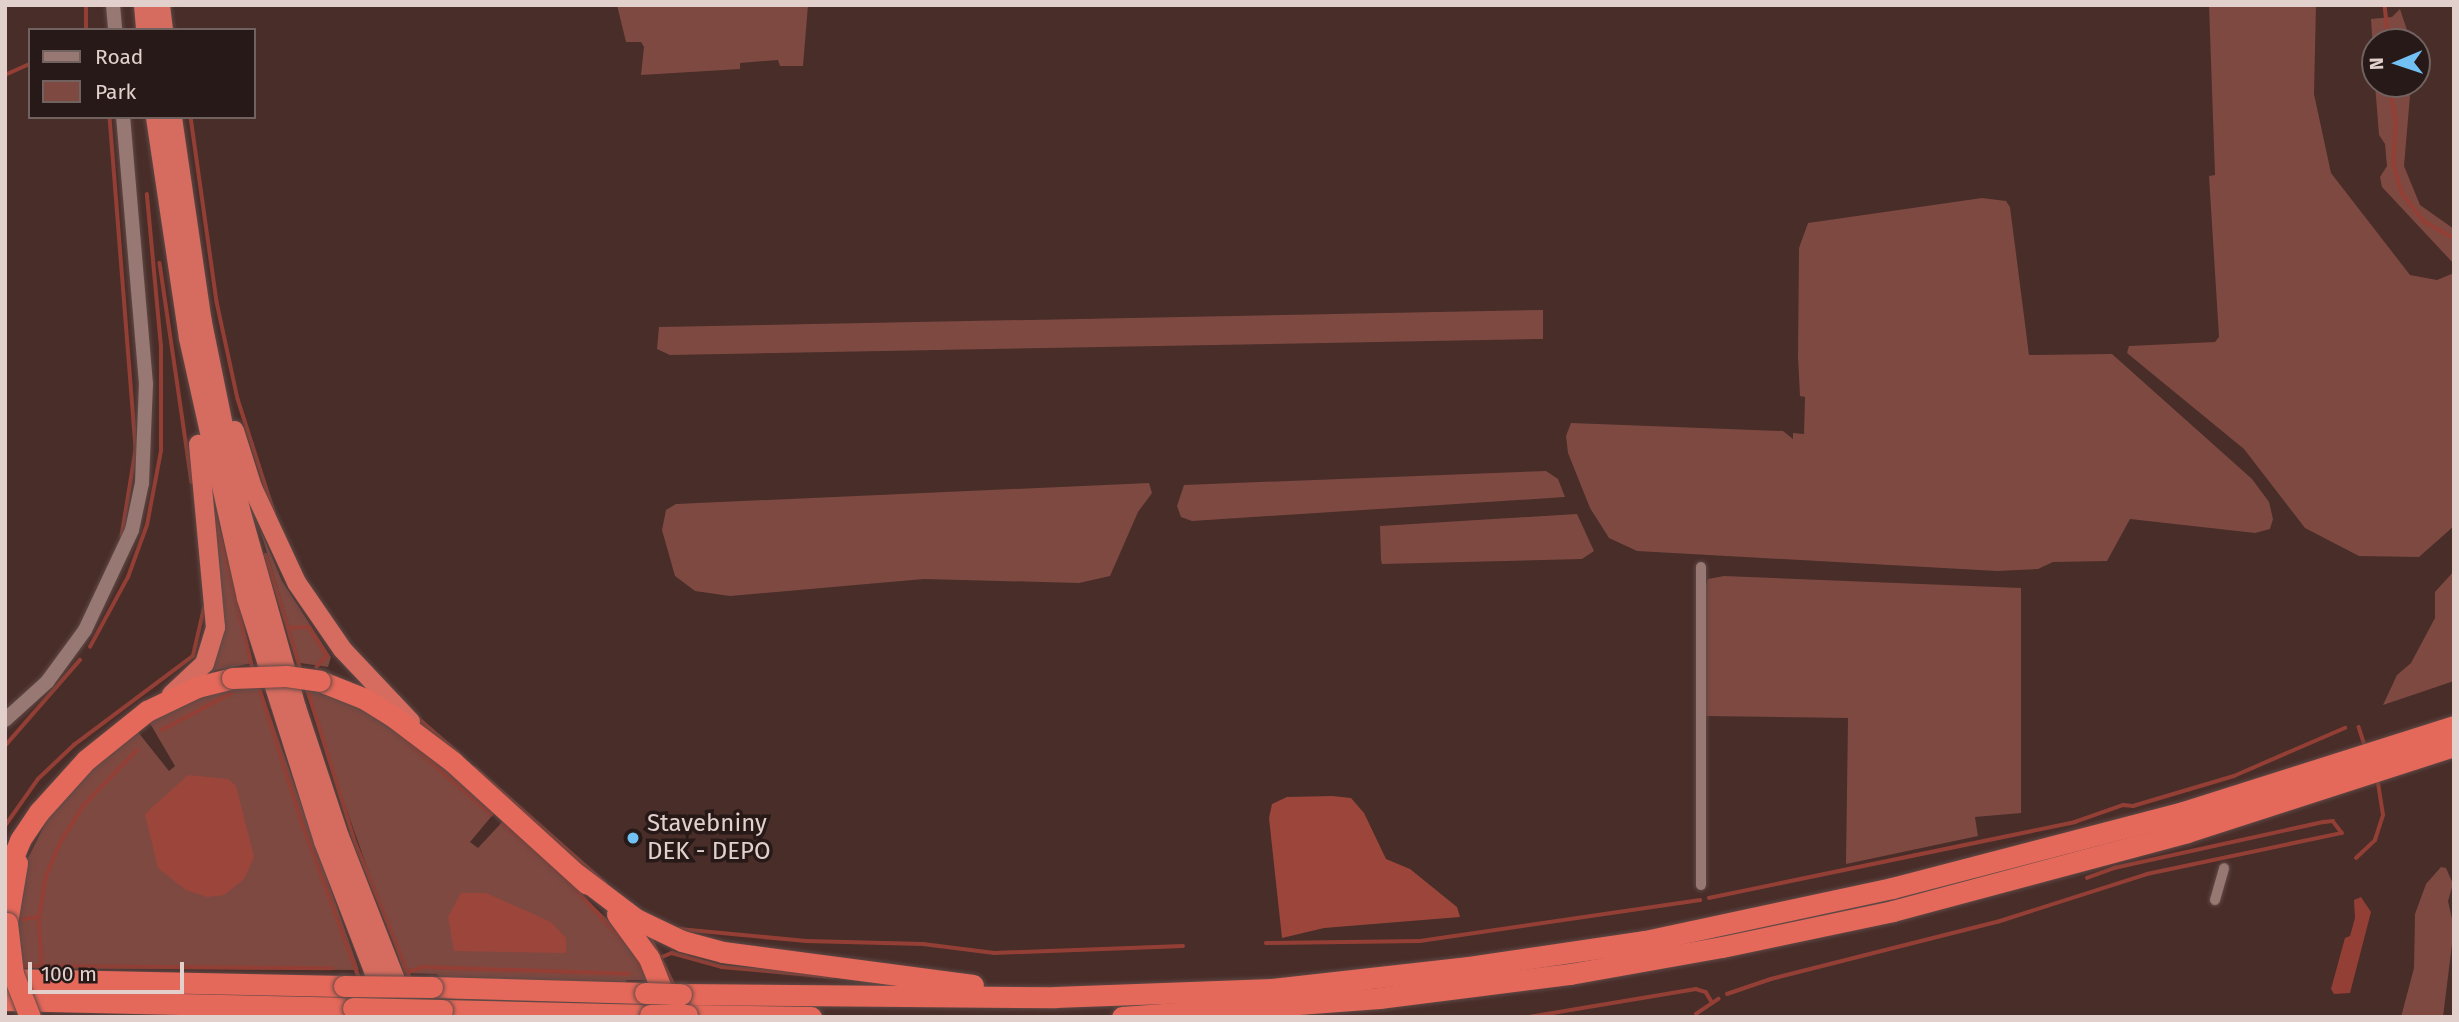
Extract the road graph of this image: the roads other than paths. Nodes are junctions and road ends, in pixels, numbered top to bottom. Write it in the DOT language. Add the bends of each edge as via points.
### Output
graph roads {
  1 [pos="113,5"];
  2 [pos="143,5"];
  3 [pos="160,5"];
  4 [pos="115,28"];
  5 [pos="145,28"];
  6 [pos="163,28"];
  7 [pos="123,119"];
  8 [pos="155,119"];
  9 [pos="172,119"];
  10 [pos="202,322"];
  11 [pos="188,338"];
  12 [pos="1701,567"];
  13 [pos="147,711"];
  14 [pos="5,720"];
  15 [pos="2454,726"];
  16 [pos="2454,746"];
  17 [pos="2374,761"];
  18 [pos="453,762"];
  19 [pos="2353,767"];
  20 [pos="30,825"];
  21 [pos="2224,868"];
  22 [pos="578,875"];
  23 [pos="5,876"];
  24 [pos="1701,885"];
  25 [pos="2216,900"];
  26 [pos="5,979"];
  27 [pos="1055,997"];
  28 [pos="5,1000"];
  29 [pos="1273,1007"];
  30 [pos="669,1016"];
  31 [pos="30,1017"];
  32 [pos="391,1017"];
  33 [pos="410,1017"];
  34 [pos="811,1017"];
  35 [pos="1122,1017"];
  36 [pos="1218,1017"];
  1 -- 4 [label="street"];
  2 -- 5 [label="highway"];
  3 -- 6 [label="highway"];
  7 -- 14 [label="street" via="147,404 138,502 114,575 85,630 47,682"];
  8 -- 11 [label="highway"];
  9 -- 10 [label="highway"];
  10 -- 18 [label="highway" via="252,486 296,582 358,668"];
  10 -- 33 [label="highway" via="240,509 296,707 339,836"];
  11 -- 13 [label="highway" via="215,626 199,670"];
  11 -- 32 [label="highway" via="228,524 279,710 323,841"];
  12 -- 24 [label="street"];
  13 -- 18 [label="highway, bridge" via="197,687 232,678 286,676 320,681 365,699"];
  13 -- 20 [label="highway" via="86,760"];
  15 -- 17 [label="highway"];
  16 -- 17 [label="highway"];
  17 -- 19 [label="highway"];
  18 -- 22 [label="highway"];
  19 -- 27 [label="highway" via="1892,888 1706,930 1376,979 1272,989"];
  19 -- 29 [label="highway" via="2187,832 1880,914 1570,974"];
  20 -- 23 [label="highway"];
  20 -- 31 [label="highway, bridge" via="11,886 7,923 13,974"];
  21 -- 25 [label="street"];
  22 -- 27 [label="highway" via="658,931 723,952"];
  22 -- 30 [label="highway" via="640,943 657,974"];
  26 -- 27 [label="highway, bridge"];
  28 -- 30 [label="highway, bridge"];
  29 -- 35 [label="highway"];
  29 -- 36 [label="highway"];
  30 -- 34 [label="highway"];
}
